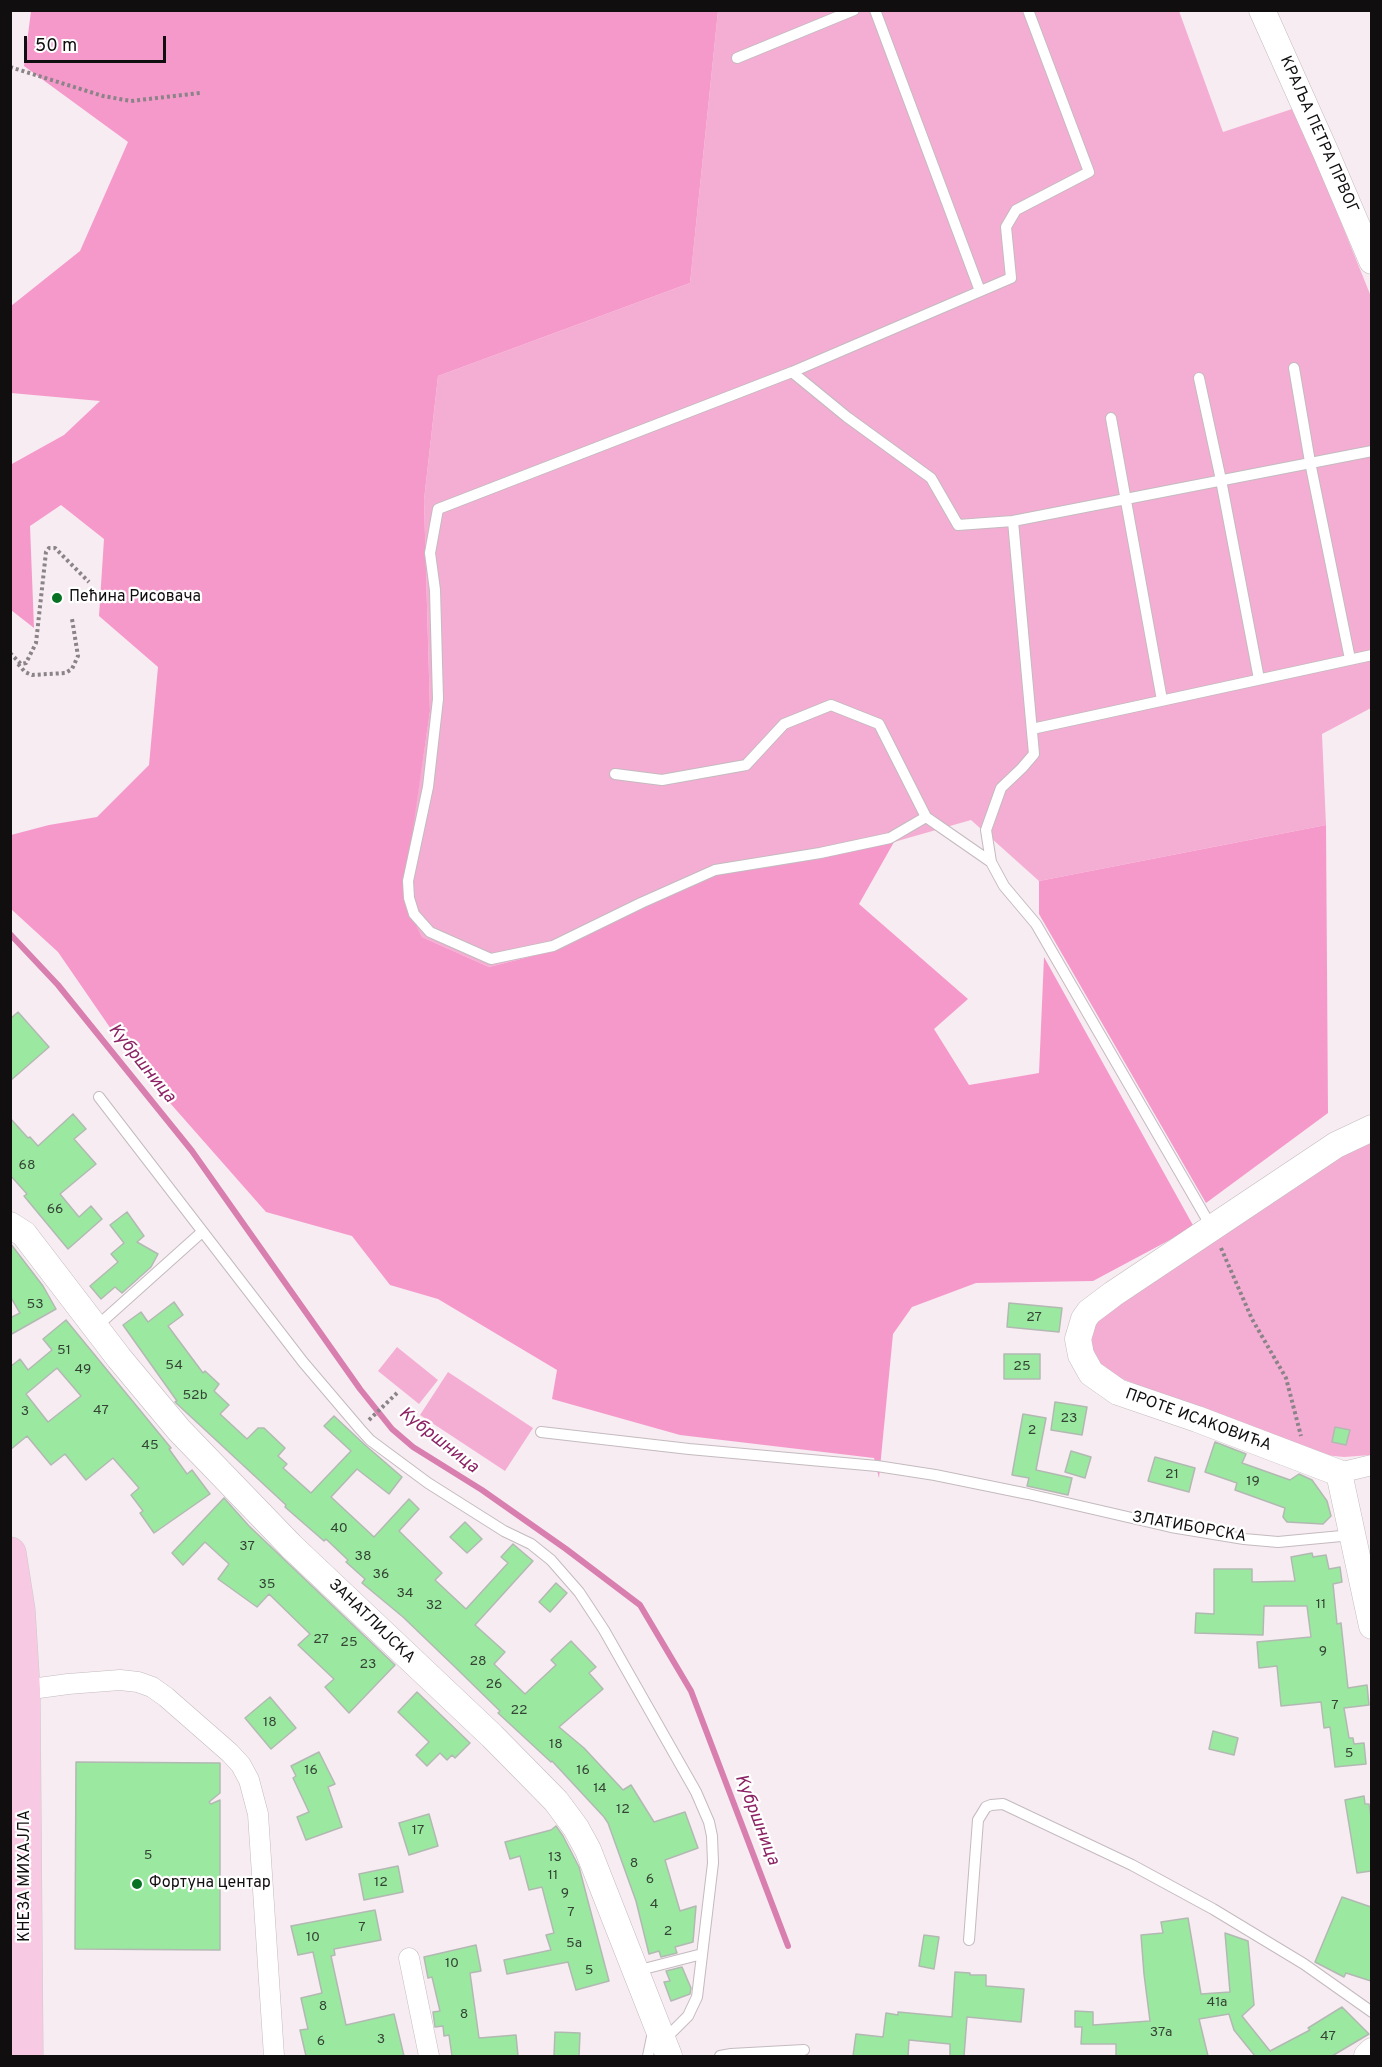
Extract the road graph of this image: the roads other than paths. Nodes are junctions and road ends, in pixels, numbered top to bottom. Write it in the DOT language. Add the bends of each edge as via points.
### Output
graph roads {
  1 [pos="854,10"];
  2 [pos="875,10"];
  3 [pos="1028,10"];
  4 [pos="1262,10"];
  5 [pos="737,58"];
  6 [pos="1371,261"];
  7 [pos="980,291"];
  8 [pos="1294,368"];
  9 [pos="792,372"];
  10 [pos="1199,378"];
  11 [pos="1112,418"];
  12 [pos="1371,451"];
  13 [pos="1310,462"];
  14 [pos="1221,480"];
  15 [pos="1127,498"];
  16 [pos="1013,521"];
  17 [pos="1371,655"];
  18 [pos="1350,659"];
  19 [pos="1258,679"];
  20 [pos="1162,700"];
  21 [pos="1032,729"];
  22 [pos="615,774"];
  23 [pos="927,817"];
  24 [pos="991,862"];
  25 [pos="99,1097"];
  26 [pos="1371,1128"];
  27 [pos="10,1225"];
  28 [pos="1212,1228"];
  29 [pos="202,1232"];
  30 [pos="96,1327"];
  31 [pos="541,1432"];
  32 [pos="1371,1465"];
  33 [pos="1339,1473"];
  34 [pos="1352,1535"];
  35 [pos="10,1553"];
  36 [pos="1371,1626"];
  37 [pos="24,1690"];
  38 [pos="969,1940"];
  39 [pos="702,1954"];
  40 [pos="409,1958"];
  41 [pos="636,1971"];
  42 [pos="1371,2012"];
  43 [pos="659,2044"];
  44 [pos="804,2050"];
  45 [pos="1371,2051"];
  46 [pos="27,2056"];
  47 [pos="274,2056"];
  48 [pos="429,2056"];
  49 [pos="720,2056"];
  50 [pos="1368,2056"];
  1 -- 5 [label="lane"];
  2 -- 7 [label="lane"];
  3 -- 7 [label="lane" via="1089,172 1016,210 1006,227 1011,278"];
  4 -- 6 [label="street, КРАЉА ПЕТРА ПРВОГ"];
  7 -- 9 [label="lane"];
  8 -- 13 [label="lane"];
  9 -- 16 [label="lane" via="931,478 958,525"];
  9 -- 23 [label="lane" via="438,509 430,553 438,699 428,787 408,881 409,898 414,914 430,932 491,959 553,946 715,870 890,838"];
  10 -- 14 [label="lane"];
  11 -- 15 [label="lane"];
  12 -- 13 [label="lane"];
  13 -- 14 [label="lane"];
  13 -- 18 [label="lane"];
  14 -- 15 [label="lane"];
  14 -- 19 [label="lane"];
  15 -- 16 [label="lane"];
  15 -- 20 [label="lane"];
  16 -- 21 [label="lane"];
  17 -- 18 [label="lane"];
  18 -- 19 [label="lane"];
  19 -- 20 [label="lane"];
  20 -- 21 [label="lane"];
  21 -- 24 [label="lane" via="1034,754 1001,788 986,830"];
  22 -- 23 [label="lane" via="662,780 746,765 784,724 831,705 879,724"];
  23 -- 24 [label="lane"];
  24 -- 28 [label="lane" via="1004,886 1036,924"];
  25 -- 29 [label="lane"];
  26 -- 28 [label="street, ПРОТЕ ИСАКОВИЋА" via="1336,1145"];
  27 -- 30 [label="street, ЗАНАТЛИЈСКА" via="24,1234"];
  28 -- 33 [label="street, ПРОТЕ ИСАКОВИЋА" via="1089,1312 1078,1340 1080,1355 1091,1373 1118,1392"];
  29 -- 30 [label="lane"];
  29 -- 39 [label="lane" via="327,1392 370,1440 428,1483 531,1544 579,1592 604,1629 709,1822 713,1863"];
  30 -- 41 [label="street, ЗАНАТЛИЈСКА" via="190,1442 291,1546 555,1801 588,1850"];
  31 -- 34 [label="lane, ЗЛАТИБОРСКА" via="877,1466 1244,1539 1278,1542"];
  32 -- 33 [label="street"];
  33 -- 34 [label="street"];
  34 -- 36 [label="street"];
  35 -- 37 [label="main road, КНЕЗА МИХАЈЛА" via="19,1610"];
  37 -- 46 [label="main road, КНЕЗА МИХАЈЛА" via="21,1887"];
  37 -- 47 [label="street" via="89,1682 138,1682 166,1697 241,1765 258,1814"];
  38 -- 42 [label="lane" via="978,1820 986,1807 1003,1804 1132,1865 1213,1909 1304,1964"];
  39 -- 41 [label="lane"];
  39 -- 43 [label="lane" via="693,2007"];
  40 -- 48 [label="street"];
  41 -- 43 [label="street, ЗАНАТЛИЈСКА"];
  44 -- 49 [label="lane"];
  45 -- 50 [label="street"];
}
